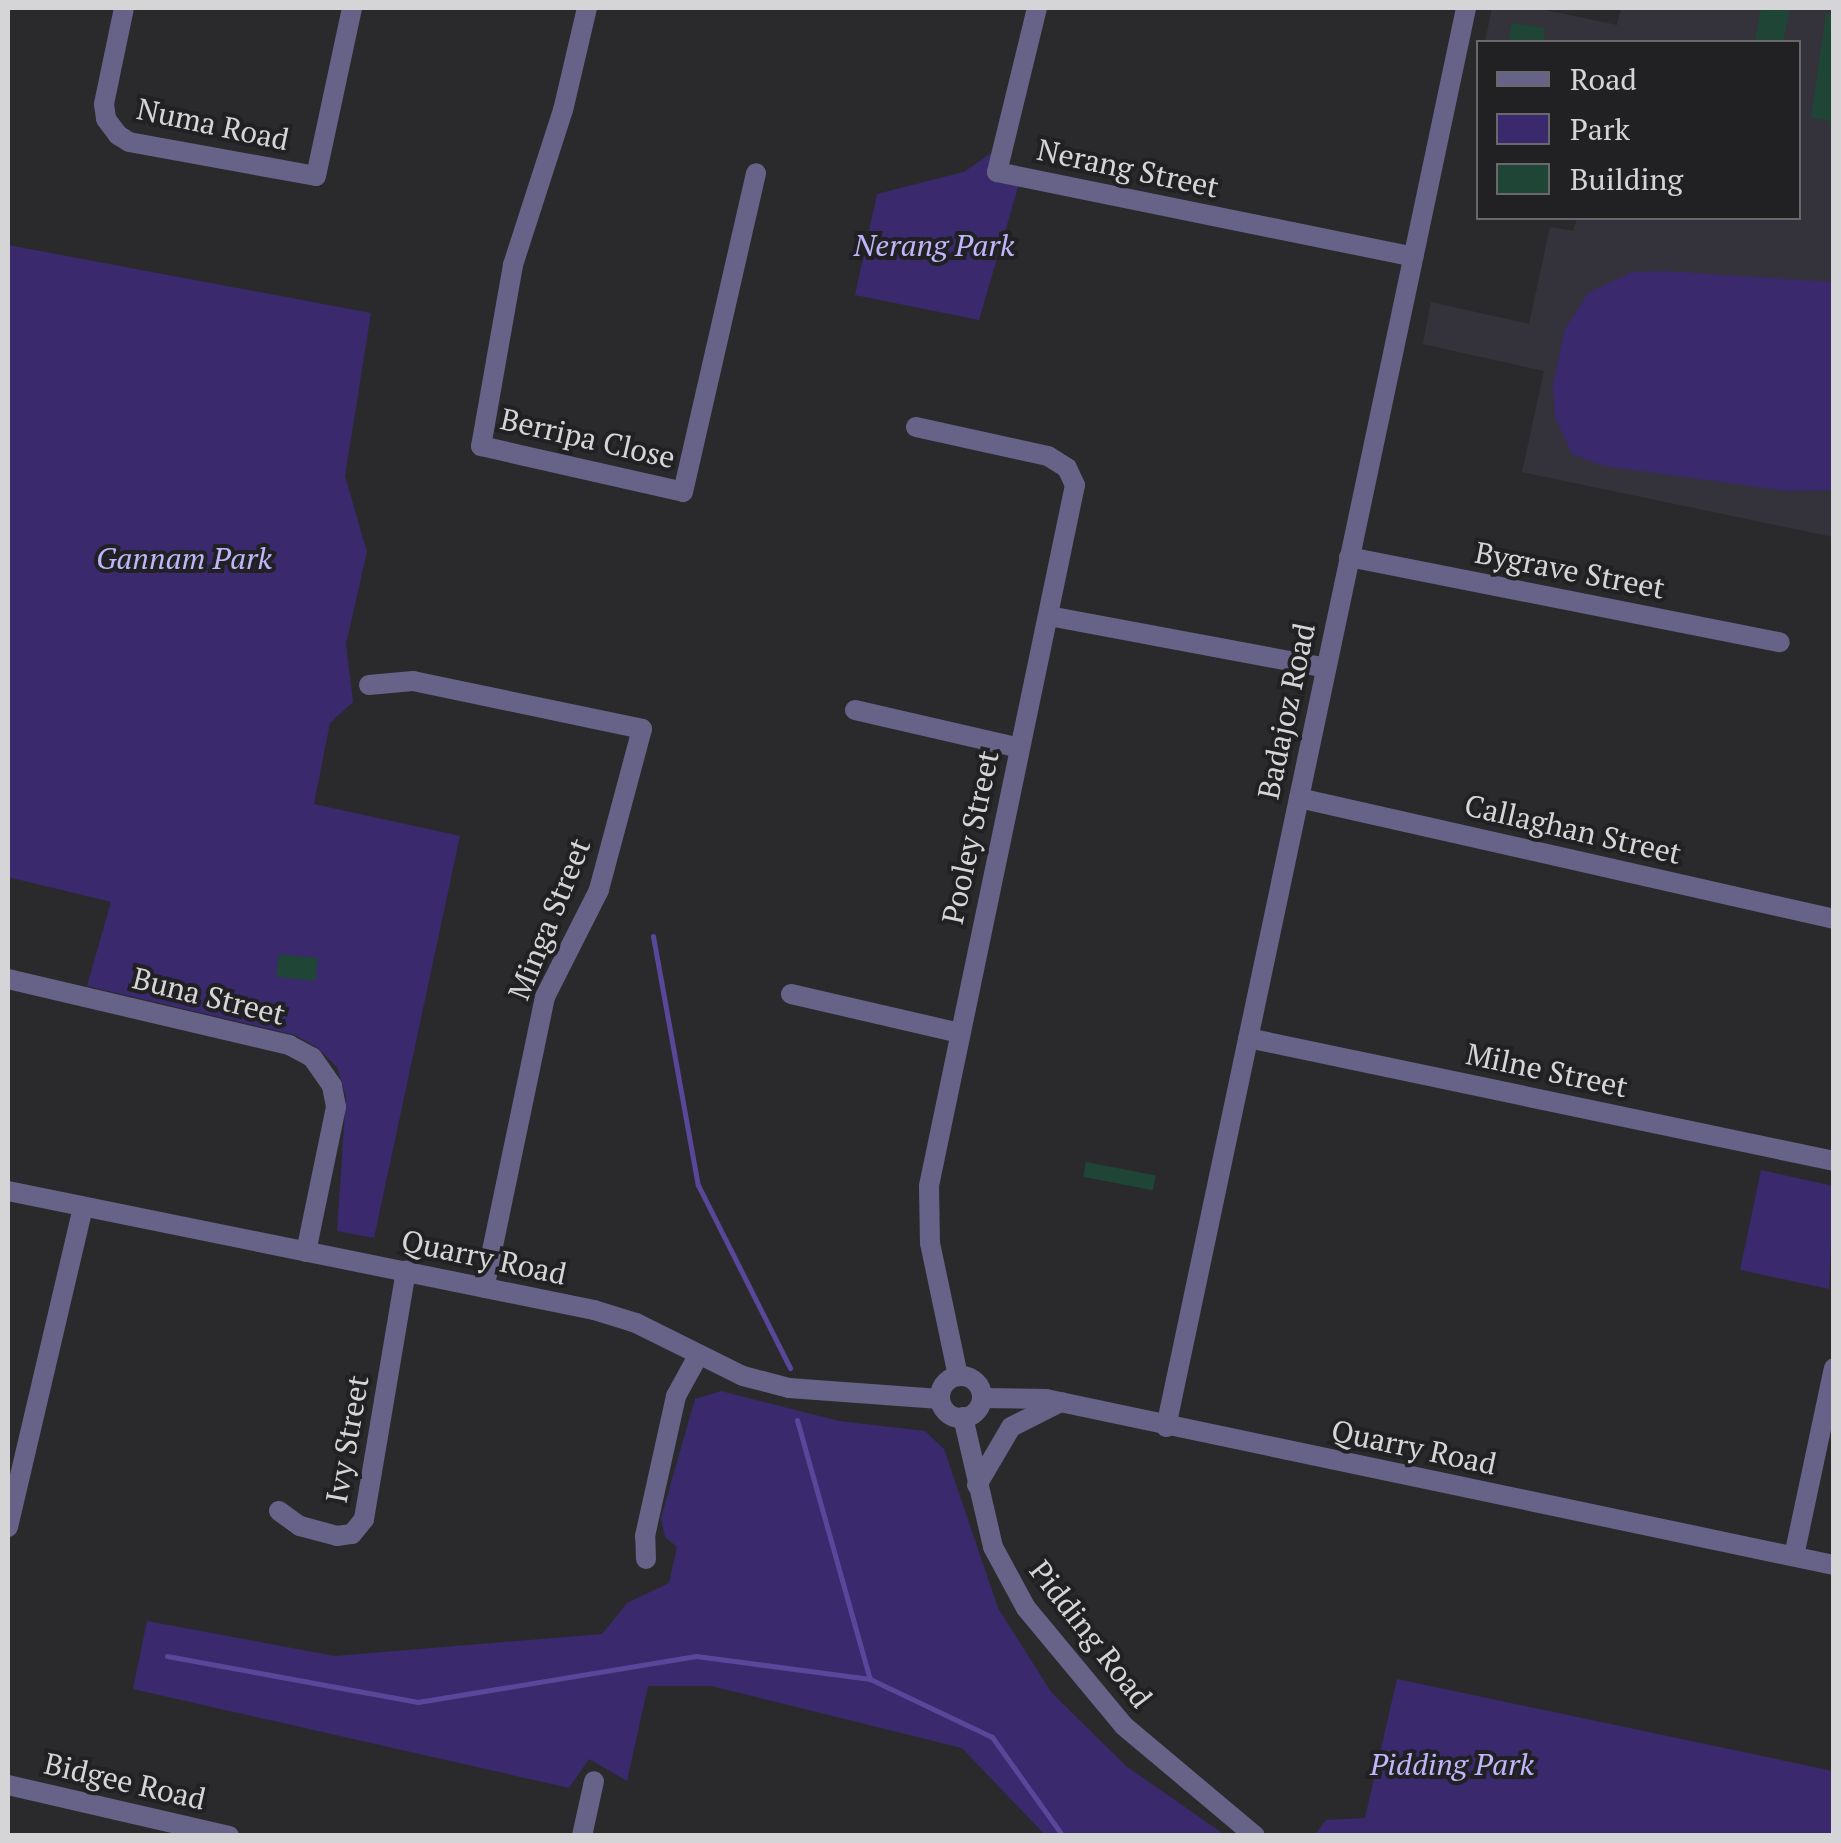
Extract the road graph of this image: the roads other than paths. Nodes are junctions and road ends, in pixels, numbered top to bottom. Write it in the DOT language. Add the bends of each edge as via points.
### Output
graph roads {
  1 [pos="124,8"];
  2 [pos="352,8"];
  3 [pos="587,8"];
  4 [pos="1037,8"];
  5 [pos="1466,8"];
  6 [pos="756,173"];
  7 [pos="1412,257"];
  8 [pos="916,427"];
  9 [pos="1349,558"];
  10 [pos="1049,616"];
  11 [pos="1780,642"];
  12 [pos="1326,668"];
  13 [pos="369,685"];
  14 [pos="855,710"];
  15 [pos="1019,748"];
  16 [pos="1299,798"];
  17 [pos="1834,919"];
  18 [pos="8,979"];
  19 [pos="791,994"];
  20 [pos="960,1034"];
  21 [pos="1248,1038"];
  22 [pos="1834,1161"];
  23 [pos="8,1191"];
  24 [pos="83,1207"];
  25 [pos="306,1252"];
  26 [pos="406,1271"];
  27 [pos="484,1288"];
  28 [pos="698,1356"];
  29 [pos="1834,1368"];
  30 [pos="958,1376"];
  31 [pos="982,1398"];
  32 [pos="940,1399"];
  33 [pos="1061,1402"];
  34 [pos="963,1418"];
  35 [pos="1166,1427"];
  36 [pos="978,1485"];
  37 [pos="279,1511"];
  38 [pos="8,1526"];
  39 [pos="1794,1556"];
  40 [pos="646,1559"];
  41 [pos="1834,1565"];
  42 [pos="594,1781"];
  43 [pos="8,1786"];
  44 [pos="220,1834"];
  45 [pos="582,1836"];
  46 [pos="1254,1836"];
  1 -- 2 [label="street, Numa Road" via="104,104 118,134 129,142 316,176"];
  3 -- 6 [label="street, Berripa Close" via="563,110 513,265 481,446 683,492"];
  4 -- 7 [label="street, Nerang Street" via="997,172"];
  5 -- 7 [label="street, Badajoz Road"];
  7 -- 9 [label="street, Badajoz Road"];
  8 -- 10 [label="street, Pooley Street" via="1048,456 1067,468 1074,485"];
  9 -- 11 [label="street, Bygrave Street"];
  9 -- 12 [label="street, Badajoz Road"];
  10 -- 12 [label="street"];
  10 -- 15 [label="street, Pooley Street"];
  12 -- 16 [label="street, Badajoz Road"];
  13 -- 27 [label="street, Minga Street" via="413,681 642,729 599,890 545,997"];
  14 -- 15 [label="street"];
  15 -- 20 [label="street, Pooley Street"];
  16 -- 17 [label="street, Callaghan Street"];
  16 -- 21 [label="street, Badajoz Road"];
  18 -- 25 [label="street, Buna Street" via="289,1045 312,1056 332,1086 336,1107"];
  19 -- 20 [label="street"];
  20 -- 30 [label="street, Pooley Street" via="927,1218"];
  21 -- 22 [label="street, Milne Street"];
  21 -- 35 [label="street, Badajoz Road"];
  23 -- 24 [label="street, Quarry Road"];
  24 -- 25 [label="street, Quarry Road"];
  24 -- 38 [label="street"];
  25 -- 26 [label="street, Quarry Road"];
  26 -- 27 [label="street, Quarry Road"];
  26 -- 37 [label="street, Ivy Street" via="364,1520 352,1534 337,1536 300,1526"];
  27 -- 28 [label="street, Quarry Road" via="636,1323"];
  28 -- 32 [label="street, Quarry Road" via="788,1388"];
  28 -- 40 [label="street" via="676,1396"];
  29 -- 39 [label="street"];
  30 -- 31 [label="street" via="978,1384"];
  30 -- 32 [label="street" via="943,1386"];
  31 -- 33 [label="street, Quarry Road"];
  31 -- 34 [label="street"];
  32 -- 34 [label="street" via="948,1413"];
  33 -- 35 [label="street, Quarry Road"];
  33 -- 36 [label="street" via="1011,1427"];
  34 -- 36 [label="street, Pidding Road"];
  35 -- 39 [label="street, Quarry Road"];
  36 -- 46 [label="street, Pidding Road" via="998,1560 1052,1642 1149,1750"];
  39 -- 41 [label="street, Quarry Road"];
  42 -- 45 [label="street"];
  43 -- 44 [label="street, Bidgee Road"];
}
